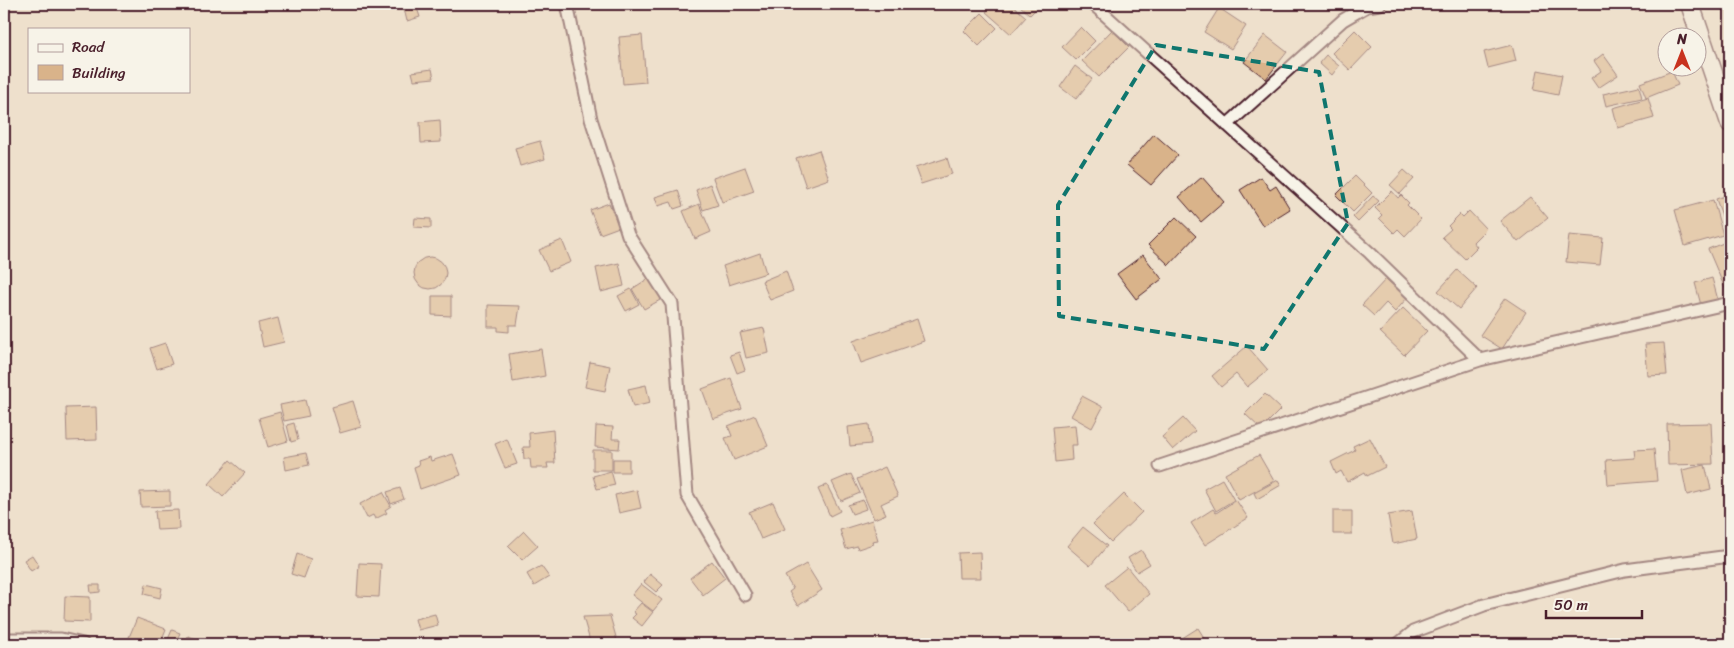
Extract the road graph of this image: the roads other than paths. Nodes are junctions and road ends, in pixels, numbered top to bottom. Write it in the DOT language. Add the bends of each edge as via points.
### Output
graph roads {
  1 [pos="567,4"];
  2 [pos="1093,4"];
  3 [pos="1380,4"];
  4 [pos="1690,4"];
  5 [pos="1730,123"];
  6 [pos="1227,125"];
  7 [pos="1730,303"];
  8 [pos="1480,360"];
  9 [pos="1160,466"];
  10 [pos="1730,556"];
  11 [pos="745,594"];
  12 [pos="4,639"];
  13 [pos="83,644"];
  14 [pos="1398,644"];
  1 -- 11 [label="street" via="590,119 628,235 672,304 687,495"];
  2 -- 6 [label="street"];
  3 -- 6 [label="street" via="1367,6 1343,20"];
  4 -- 5 [label="main road"];
  6 -- 8 [label="street" via="1370,253"];
  7 -- 8 [label="street"];
  8 -- 9 [label="street"];
  10 -- 14 [label="street" via="1625,570 1484,605 1413,632"];
  12 -- 13 [label="street" via="61,639"];
}
